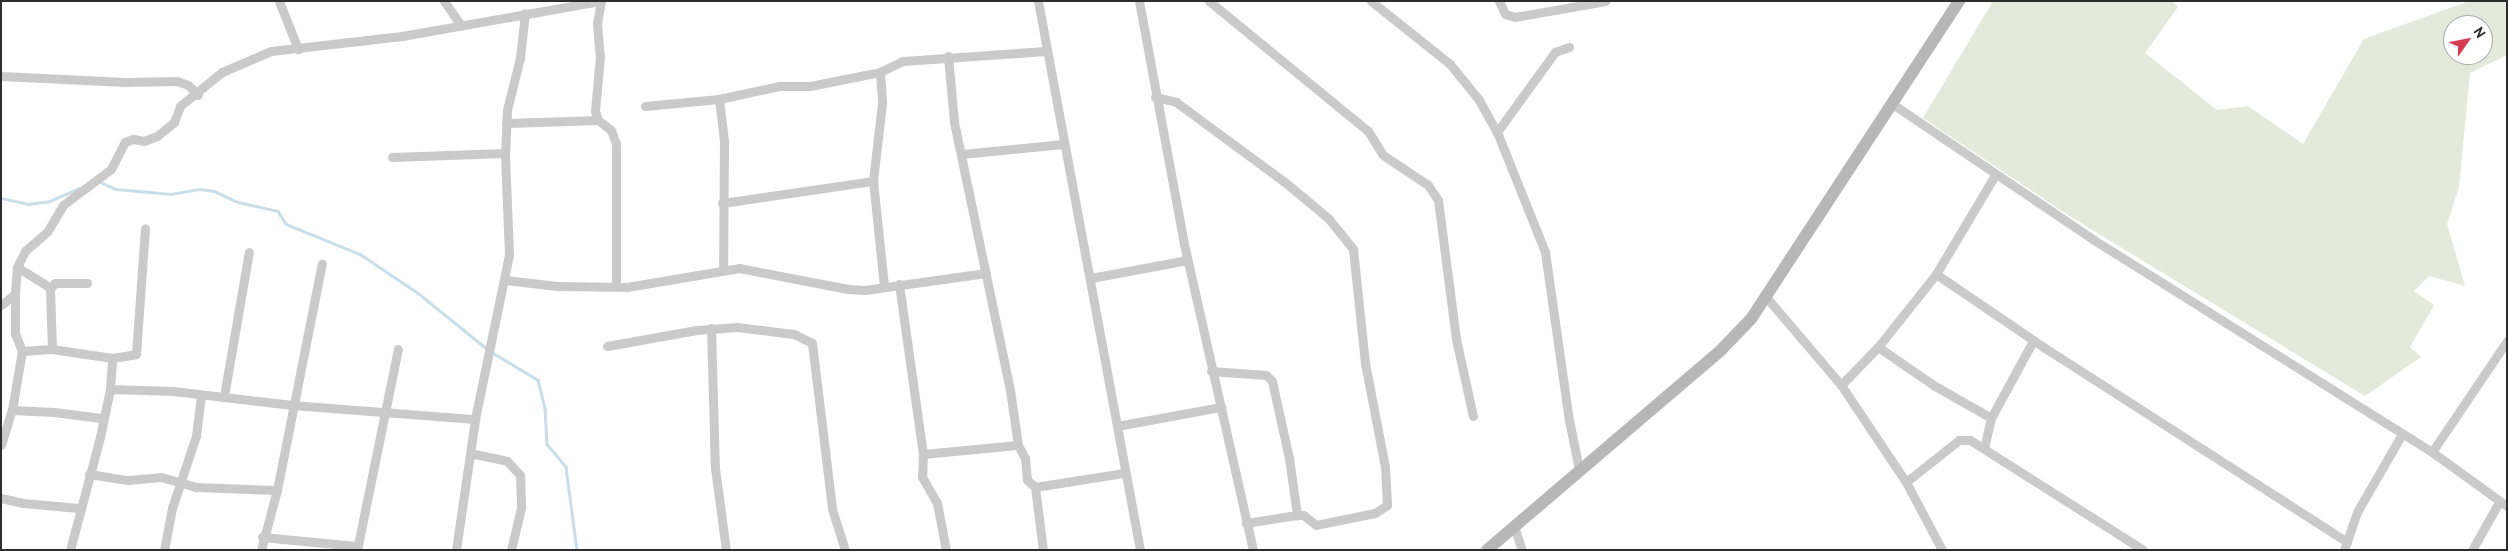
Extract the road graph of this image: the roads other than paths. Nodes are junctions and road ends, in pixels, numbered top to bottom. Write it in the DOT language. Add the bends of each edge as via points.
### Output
graph roads {
  1 [pos="278,1"];
  2 [pos="444,1"];
  3 [pos="1038,1"];
  4 [pos="1140,1"];
  5 [pos="1209,1"];
  6 [pos="1371,1"];
  7 [pos="1500,1"];
  8 [pos="1606,1"];
  9 [pos="1959,1"];
  10 [pos="525,12"];
  11 [pos="461,25"];
  12 [pos="1569,47"];
  13 [pos="298,49"];
  14 [pos="1046,51"];
  15 [pos="948,56"];
  16 [pos="880,72"];
  17 [pos="1,76"];
  18 [pos="198,95"];
  19 [pos="1155,97"];
  20 [pos="719,99"];
  21 [pos="1890,103"];
  22 [pos="645,106"];
  23 [pos="598,120"];
  24 [pos="506,123"];
  25 [pos="1497,132"];
  26 [pos="1063,144"];
  27 [pos="505,153"];
  28 [pos="962,154"];
  29 [pos="392,157"];
  30 [pos="1995,175"];
  31 [pos="873,181"];
  32 [pos="722,203"];
  33 [pos="145,228"];
  34 [pos="249,252"];
  35 [pos="1187,260"];
  36 [pos="322,263"];
  37 [pos="17,266"];
  38 [pos="724,270"];
  39 [pos="986,273"];
  40 [pos="1936,274"];
  41 [pos="1091,278"];
  42 [pos="505,280"];
  43 [pos="87,283"];
  44 [pos="899,284"];
  45 [pos="616,286"];
  46 [pos="884,286"];
  47 [pos="50,288"];
  48 [pos="15,294"];
  49 [pos="1767,298"];
  50 [pos="1,305"];
  51 [pos="711,328"];
  52 [pos="2033,341"];
  53 [pos="2507,341"];
  54 [pos="607,346"];
  55 [pos="1878,347"];
  56 [pos="52,349"];
  57 [pos="398,349"];
  58 [pos="22,351"];
  59 [pos="112,358"];
  60 [pos="1211,371"];
  61 [pos="1841,385"];
  62 [pos="110,389"];
  63 [pos="201,395"];
  64 [pos="224,396"];
  65 [pos="292,405"];
  66 [pos="1221,407"];
  67 [pos="12,410"];
  68 [pos="384,410"];
  69 [pos="1473,416"];
  70 [pos="101,418"];
  71 [pos="1991,418"];
  72 [pos="476,419"];
  73 [pos="1117,426"];
  74 [pos="2402,434"];
  75 [pos="1,445"];
  76 [pos="1018,445"];
  77 [pos="1984,448"];
  78 [pos="470,452"];
  79 [pos="2432,452"];
  80 [pos="923,454"];
  81 [pos="1579,469"];
  82 [pos="1123,473"];
  83 [pos="89,474"];
  84 [pos="181,482"];
  85 [pos="1906,482"];
  86 [pos="1035,487"];
  87 [pos="276,490"];
  88 [pos="1,498"];
  89 [pos="2503,504"];
  90 [pos="79,508"];
  91 [pos="1297,515"];
  92 [pos="1246,523"];
  93 [pos="1514,526"];
  94 [pos="262,537"];
  95 [pos="2345,546"];
  96 [pos="357,548"];
  97 [pos="70,550"];
  98 [pos="164,550"];
  99 [pos="261,550"];
  100 [pos="456,550"];
  101 [pos="511,550"];
  102 [pos="726,550"];
  103 [pos="844,550"];
  104 [pos="946,550"];
  105 [pos="1043,550"];
  106 [pos="1140,550"];
  107 [pos="1253,550"];
  108 [pos="1487,550"];
  109 [pos="1522,550"];
  110 [pos="1942,550"];
  111 [pos="2143,550"];
  112 [pos="2472,550"];
  1 -- 13 [label="street"];
  2 -- 11 [label="street"];
  3 -- 14 [label="street"];
  4 -- 19 [label="street"];
  5 -- 69 [label="street" via="1368,131 1384,155 1428,185 1438,200 1456,339"];
  6 -- 25 [label="street" via="1450,64 1479,100"];
  7 -- 8 [label="street" via="1505,14 1515,16"];
  9 -- 21 [label="main road"];
  10 -- 11 [label="street"];
  10 -- 23 [label="street" via="602,1 597,24 600,56"];
  10 -- 24 [label="street"];
  11 -- 13 [label="street"];
  12 -- 25 [label="street" via="1555,52"];
  13 -- 18 [label="street" via="271,51 222,72"];
  14 -- 15 [label="street"];
  14 -- 26 [label="street"];
  15 -- 16 [label="street" via="903,61"];
  15 -- 28 [label="street" via="954,122"];
  16 -- 20 [label="street" via="810,86 779,86"];
  16 -- 31 [label="street" via="882,103"];
  17 -- 18 [label="street" via="177,81 188,85"];
  18 -- 37 [label="street" via="180,106 174,122 157,136 144,141 133,139 125,142 111,169 63,205 47,232 25,251"];
  19 -- 35 [label="street"];
  19 -- 91 [label="street" via="1176,102 1286,183 1328,218 1353,249 1365,363 1385,467 1387,505 1375,513 1316,525"];
  20 -- 22 [label="street"];
  20 -- 32 [label="street" via="724,141"];
  21 -- 30 [label="street"];
  21 -- 49 [label="main road"];
  23 -- 24 [label="street"];
  23 -- 45 [label="street" via="611,130 616,144"];
  24 -- 27 [label="street"];
  25 -- 81 [label="street" via="1545,252"];
  26 -- 28 [label="street"];
  26 -- 41 [label="street"];
  27 -- 29 [label="street"];
  27 -- 42 [label="street" via="511,243"];
  28 -- 39 [label="street"];
  30 -- 40 [label="street"];
  30 -- 74 [label="street"];
  31 -- 32 [label="street"];
  31 -- 46 [label="street"];
  32 -- 38 [label="street"];
  33 -- 59 [label="street" via="136,354"];
  34 -- 64 [label="street"];
  35 -- 41 [label="street"];
  35 -- 60 [label="street"];
  36 -- 65 [label="street"];
  37 -- 47 [label="street"];
  37 -- 48 [label="street"];
  38 -- 45 [label="street" via="654,283"];
  38 -- 46 [label="street" via="760,270 848,289"];
  39 -- 44 [label="street"];
  39 -- 76 [label="street"];
  40 -- 52 [label="street"];
  40 -- 55 [label="street"];
  41 -- 73 [label="street"];
  42 -- 45 [label="street" via="557,286"];
  42 -- 72 [label="street"];
  43 -- 47 [label="street" via="55,283"];
  44 -- 46 [label="street"];
  44 -- 80 [label="street"];
  47 -- 56 [label="street"];
  48 -- 50 [label="street"];
  48 -- 58 [label="street" via="15,334"];
  49 -- 61 [label="street"];
  49 -- 81 [label="main road" via="1722,349"];
  51 -- 54 [label="street"];
  51 -- 102 [label="street" via="715,468"];
  51 -- 103 [label="street" via="778,331 812,343 832,509"];
  52 -- 71 [label="street"];
  52 -- 95 [label="street"];
  53 -- 79 [label="street"];
  55 -- 61 [label="street"];
  55 -- 71 [label="street" via="1935,386"];
  56 -- 58 [label="street"];
  56 -- 59 [label="street"];
  57 -- 68 [label="street"];
  58 -- 67 [label="street"];
  59 -- 62 [label="street"];
  60 -- 66 [label="street"];
  60 -- 91 [label="street" via="1266,375 1272,382 1289,458"];
  61 -- 85 [label="street"];
  62 -- 63 [label="street"];
  62 -- 70 [label="street"];
  63 -- 64 [label="street"];
  63 -- 84 [label="street" via="196,436"];
  64 -- 65 [label="street"];
  65 -- 68 [label="street"];
  65 -- 87 [label="street"];
  66 -- 73 [label="street"];
  66 -- 92 [label="street"];
  67 -- 70 [label="street"];
  67 -- 75 [label="street"];
  68 -- 72 [label="street"];
  68 -- 96 [label="street"];
  70 -- 83 [label="street" via="100,437"];
  71 -- 77 [label="street"];
  72 -- 78 [label="street"];
  73 -- 82 [label="street"];
  74 -- 79 [label="street"];
  74 -- 95 [label="street" via="2357,512"];
  76 -- 80 [label="street"];
  76 -- 86 [label="street" via="1024,458 1027,480"];
  77 -- 85 [label="street" via="1970,440 1959,440"];
  77 -- 111 [label="street"];
  78 -- 100 [label="street"];
  78 -- 101 [label="street" via="507,461 520,475 521,508"];
  79 -- 89 [label="street"];
  80 -- 104 [label="street" via="922,477 936,503"];
  81 -- 93 [label="main road"];
  82 -- 86 [label="street"];
  82 -- 106 [label="street"];
  83 -- 84 [label="street" via="128,480 161,478"];
  83 -- 90 [label="street"];
  84 -- 87 [label="street" via="195,487"];
  84 -- 98 [label="street"];
  85 -- 110 [label="street"];
  86 -- 105 [label="street"];
  87 -- 94 [label="street"];
  88 -- 90 [label="street"];
  89 -- 112 [label="street"];
  90 -- 97 [label="street"];
  91 -- 92 [label="street"];
  92 -- 107 [label="street"];
  93 -- 108 [label="main road"];
  93 -- 109 [label="street"];
  94 -- 96 [label="street"];
  94 -- 99 [label="street"];
}
